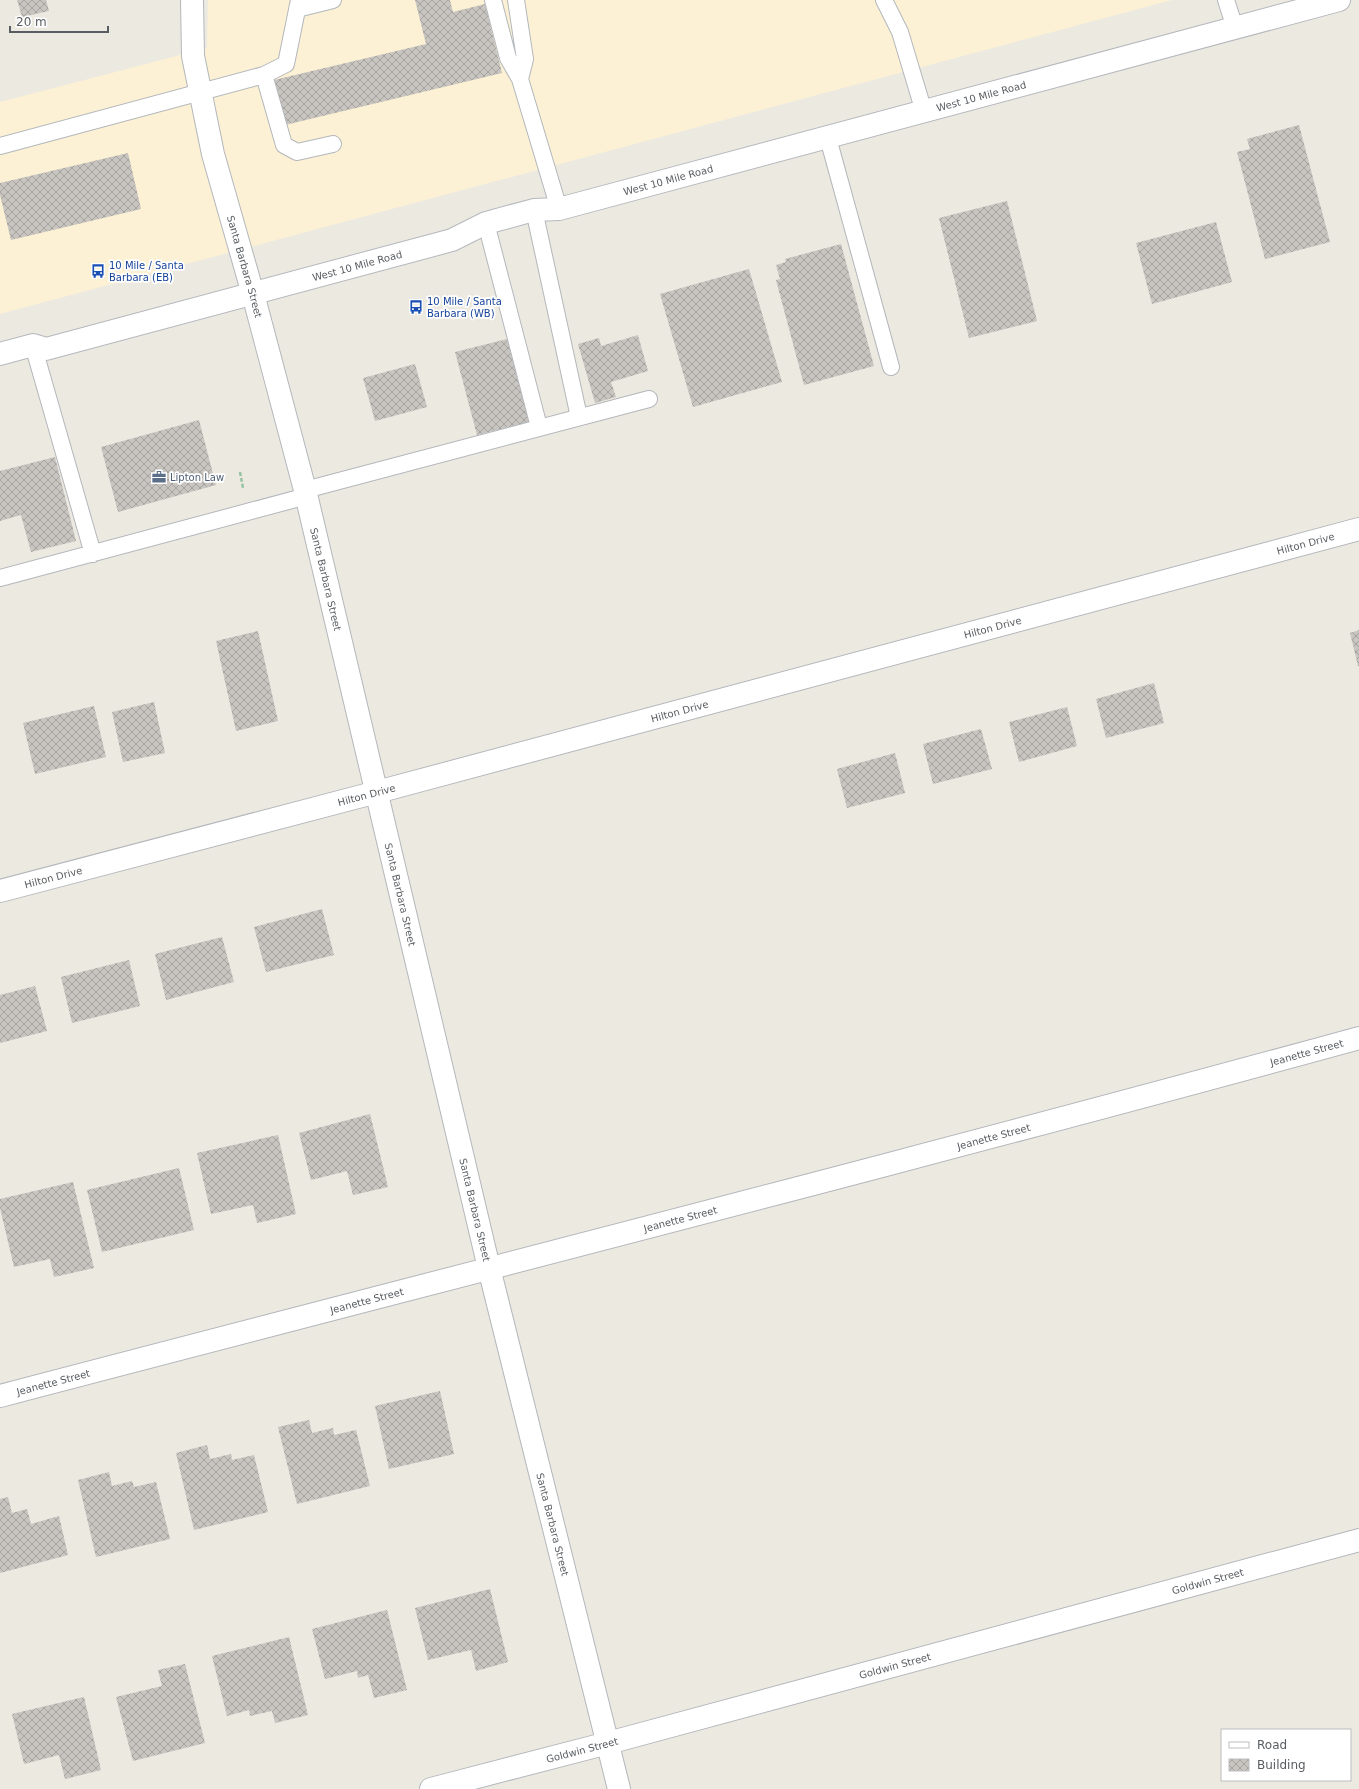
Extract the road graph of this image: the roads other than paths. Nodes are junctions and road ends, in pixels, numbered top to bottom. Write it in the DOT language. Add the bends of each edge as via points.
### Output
graph roads {
  1 [pos="192,0"];
  2 [pos="333,0"];
  3 [pos="494,0"];
  4 [pos="516,0"];
  5 [pos="884,0"];
  6 [pos="1226,0"];
  7 [pos="1339,0"];
  8 [pos="298,5"];
  9 [pos="1235,28"];
  10 [pos="264,75"];
  11 [pos="520,79"];
  12 [pos="201,93"];
  13 [pos="924,112"];
  14 [pos="828,138"];
  15 [pos="332,144"];
  16 [pos="0,146"];
  17 [pos="559,209"];
  18 [pos="534,210"];
  19 [pos="486,223"];
  20 [pos="254,294"];
  21 [pos="33,345"];
  22 [pos="0,354"];
  23 [pos="891,366"];
  24 [pos="649,399"];
  25 [pos="579,417"];
  26 [pos="539,427"];
  27 [pos="306,493"];
  28 [pos="1359,529"];
  29 [pos="93,554"];
  30 [pos="0,578"];
  31 [pos="377,792"];
  32 [pos="0,891"];
  33 [pos="1359,1038"];
  34 [pos="489,1268"];
  35 [pos="0,1396"];
  36 [pos="1359,1540"];
  37 [pos="608,1743"];
  38 [pos="431,1789"];
  39 [pos="619,1789"];
  1 -- 12 [label="street, Santa Barbara Street" via="193,56"];
  2 -- 8 [label="lane"];
  3 -- 11 [label="lane" via="508,58"];
  4 -- 11 [label="lane" via="526,58"];
  5 -- 13 [label="lane" via="900,32"];
  6 -- 9 [label="lane"];
  7 -- 9 [label="street, West 10 Mile Road"];
  8 -- 10 [label="lane" via="286,64"];
  9 -- 13 [label="street, West 10 Mile Road"];
  10 -- 12 [label="lane"];
  10 -- 15 [label="lane" via="284,145 297,152"];
  11 -- 17 [label="lane"];
  12 -- 16 [label="lane"];
  12 -- 20 [label="street, Santa Barbara Street" via="213,154"];
  13 -- 14 [label="street, West 10 Mile Road"];
  14 -- 17 [label="street, West 10 Mile Road"];
  14 -- 23 [label="lane"];
  17 -- 18 [label="street, West 10 Mile Road"];
  18 -- 19 [label="street, West 10 Mile Road"];
  18 -- 25 [label="lane"];
  19 -- 20 [label="street, West 10 Mile Road" via="452,240"];
  19 -- 26 [label="lane"];
  20 -- 21 [label="street, West 10 Mile Road" via="46,349"];
  20 -- 27 [label="street, Santa Barbara Street"];
  21 -- 22 [label="street, West 10 Mile Road"];
  21 -- 29 [label="lane"];
  24 -- 25 [label="lane"];
  25 -- 26 [label="lane"];
  26 -- 27 [label="lane"];
  27 -- 29 [label="lane"];
  27 -- 31 [label="street, Santa Barbara Street"];
  28 -- 31 [label="street, Hilton Drive"];
  29 -- 30 [label="lane"];
  31 -- 32 [label="street, Hilton Drive"];
  31 -- 34 [label="street, Santa Barbara Street"];
  33 -- 34 [label="street, Jeanette Street" via="1075,1116"];
  34 -- 35 [label="street, Jeanette Street"];
  34 -- 37 [label="street, Santa Barbara Street"];
  36 -- 37 [label="street, Goldwin Street"];
  37 -- 38 [label="street, Goldwin Street"];
  37 -- 39 [label="street, Santa Barbara Street"];
}
